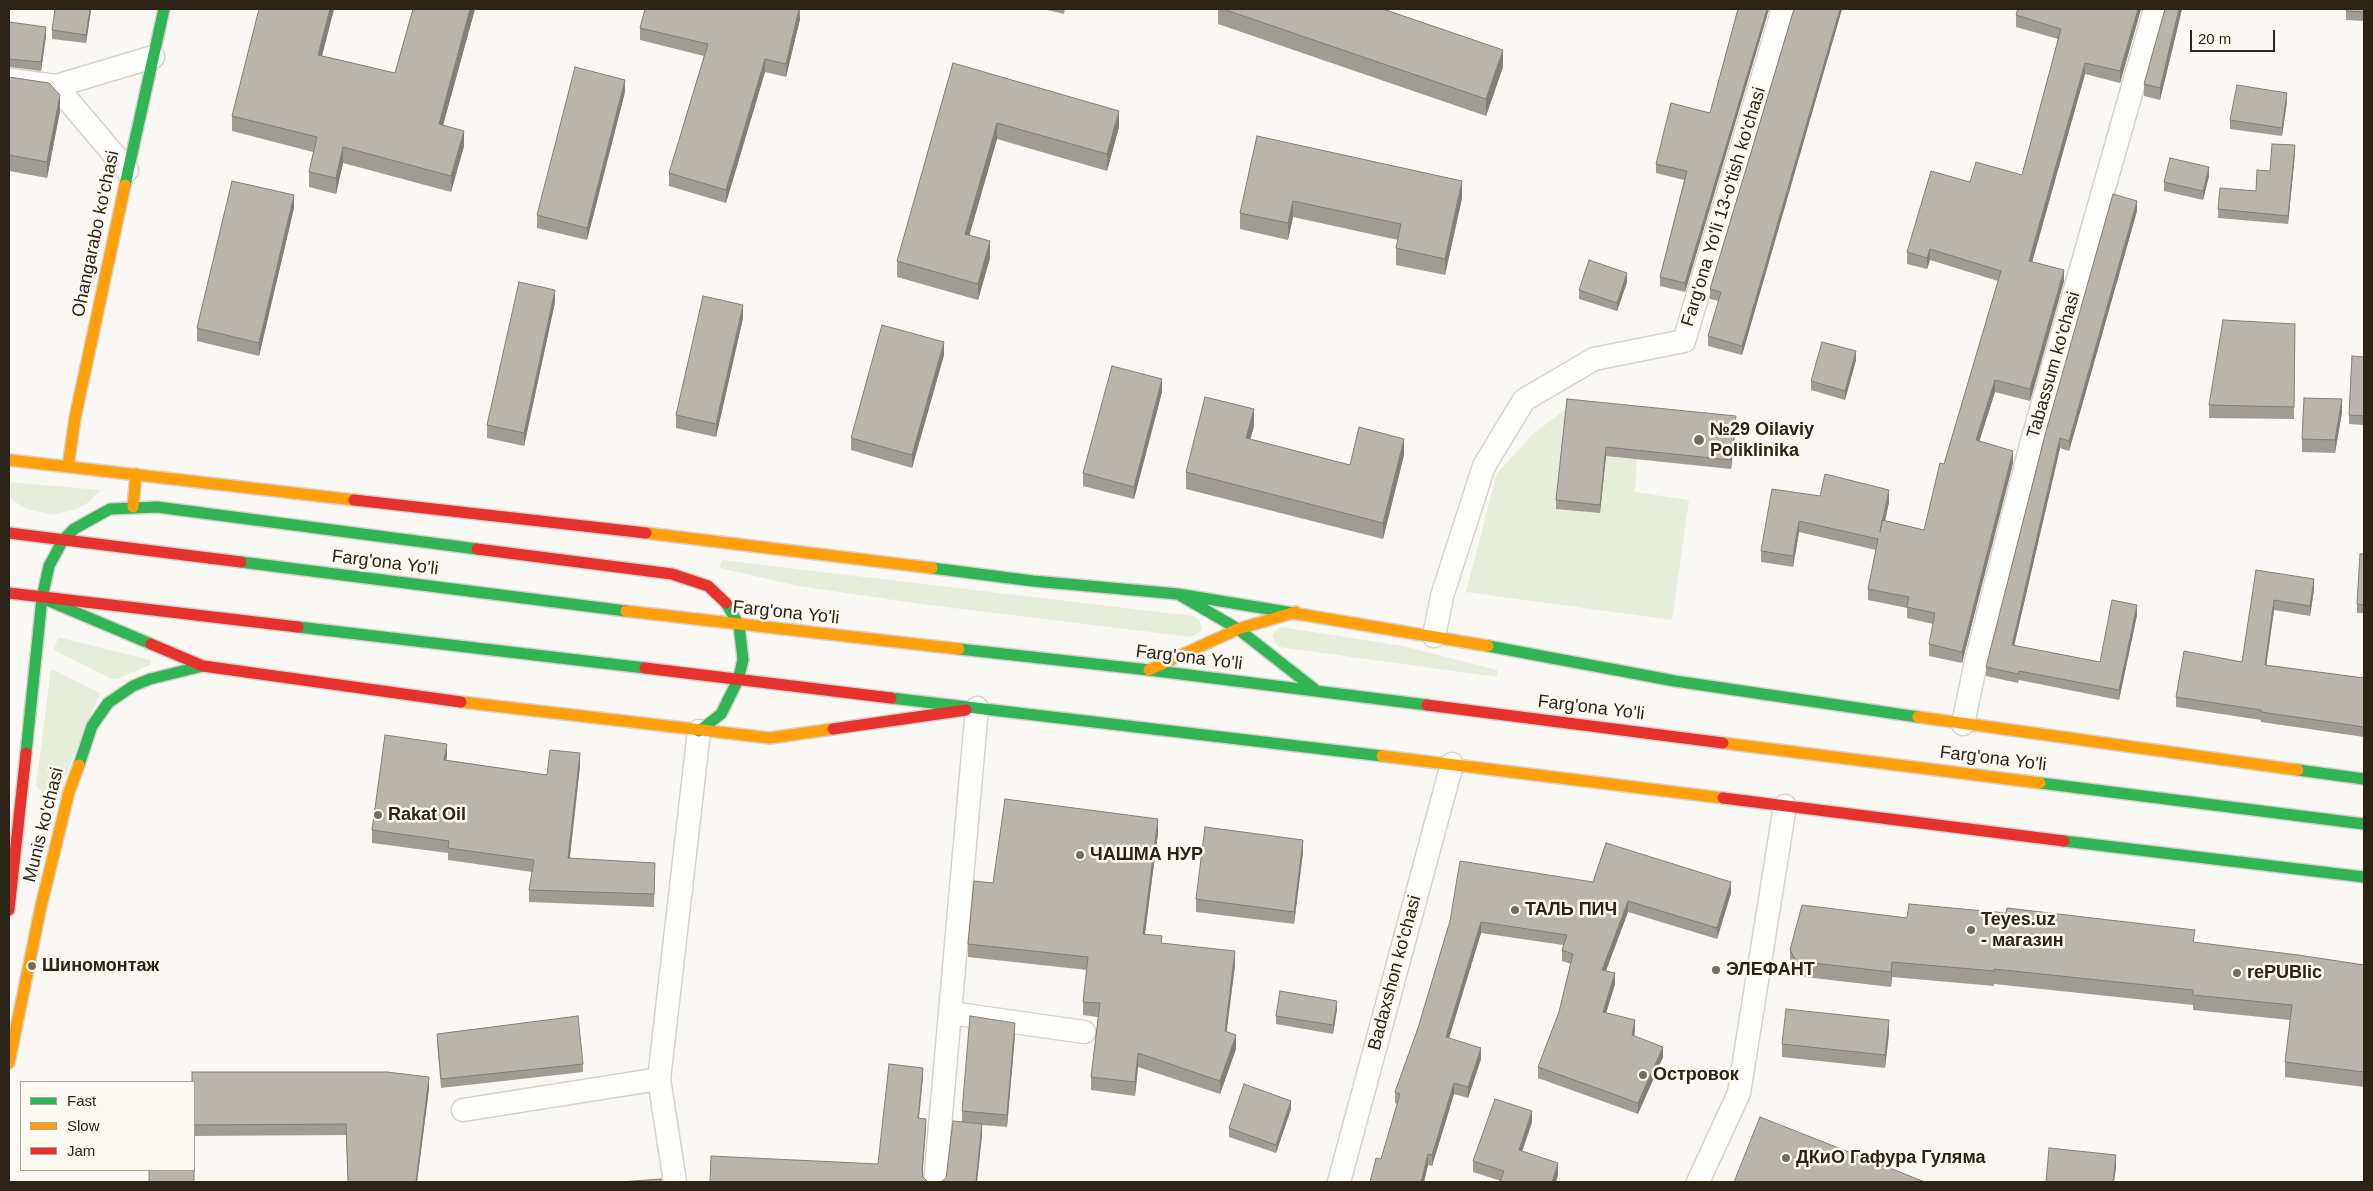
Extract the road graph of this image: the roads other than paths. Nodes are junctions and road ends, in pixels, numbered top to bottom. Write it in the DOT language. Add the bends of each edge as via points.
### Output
graph roads {
  1 [pos="164,9"];
  2 [pos="1783,9"];
  3 [pos="2155,9"];
  4 [pos="153,57"];
  5 [pos="9,80"];
  6 [pos="56,86"];
  7 [pos="127,170"];
  8 [pos="9,460"];
  9 [pos="68,467"];
  10 [pos="136,474"];
  11 [pos="133,507"];
  12 [pos="9,521"];
  13 [pos="9,533"];
  14 [pos="28,536"];
  15 [pos="63,540"];
  16 [pos="9,593"];
  17 [pos="1178,594"];
  18 [pos="42,598"];
  19 [pos="1296,612"];
  20 [pos="739,626"];
  21 [pos="1238,629"];
  22 [pos="1434,636"];
  23 [pos="203,666"];
  24 [pos="1149,670"];
  25 [pos="738,680"];
  26 [pos="1318,692"];
  27 [pos="977,708"];
  28 [pos="1963,724"];
  29 [pos="699,730"];
  30 [pos="1452,764"];
  31 [pos="2364,779"];
  32 [pos="1785,806"];
  33 [pos="2364,824"];
  34 [pos="2364,877"];
  35 [pos="9,910"];
  36 [pos="951,1013"];
  37 [pos="1084,1032"];
  38 [pos="9,1063"];
  39 [pos="659,1079"];
  40 [pos="463,1110"];
  41 [pos="675,1182"];
  42 [pos="935,1182"];
  43 [pos="1339,1182"];
  44 [pos="1698,1182"];
  1 -- 4 [label="main road, Ohangarabo ko'chasi"];
  2 -- 22 [label="street, Farg'ona Yo'li 13-o'tish ko'chasi" via="1684,341 1594,359 1524,400 1484,466 1442,596"];
  3 -- 28 [label="street, Tabassum ko'chasi" via="2032,441"];
  4 -- 6 [label="street"];
  4 -- 7 [label="main road, Ohangarabo ko'chasi"];
  5 -- 6 [label="street"];
  6 -- 7 [label="street"];
  7 -- 9 [label="main road, Ohangarabo ko'chasi" via="75,418"];
  8 -- 9 [label="main road"];
  9 -- 10 [label="main road"];
  10 -- 11 [label="main road"];
  10 -- 17 [label="main road" via="1033,581"];
  11 -- 15 [label="main road" via="110,509 98,514"];
  11 -- 20 [label="main road" via="157,507 672,574 708,586 726,603"];
  12 -- 14 [label="main road"];
  13 -- 14 [label="main road, Farg'ona Yo'li"];
  14 -- 15 [label="main road, Farg'ona Yo'li"];
  15 -- 18 [label="main road, Munis ko'chasi" via="49,566"];
  15 -- 20 [label="main road, Farg'ona Yo'li"];
  16 -- 18 [label="main road"];
  17 -- 19 [label="main road"];
  17 -- 21 [label="main road"];
  18 -- 23 [label="main road"];
  18 -- 25 [label="main road"];
  18 -- 35 [label="main road, Munis ko'chasi"];
  19 -- 21 [label="main road"];
  19 -- 22 [label="main road"];
  20 -- 24 [label="main road, Farg'ona Yo'li"];
  20 -- 25 [label="main road" via="743,660"];
  21 -- 24 [label="main road"];
  21 -- 26 [label="main road"];
  22 -- 28 [label="main road" via="1675,681"];
  23 -- 29 [label="main road" via="476,704"];
  23 -- 38 [label="main road, Munis ko'chasi" via="150,679 119,694 99,714 86,739 69,792 44,896"];
  24 -- 26 [label="main road, Farg'ona Yo'li"];
  25 -- 27 [label="main road"];
  25 -- 29 [label="main road" via="721,714"];
  26 -- 33 [label="main road, Farg'ona Yo'li"];
  27 -- 29 [label="main road" via="770,738"];
  27 -- 30 [label="main road"];
  27 -- 36 [label="street"];
  28 -- 31 [label="main road"];
  29 -- 39 [label="street"];
  30 -- 32 [label="main road"];
  30 -- 43 [label="street, Badaxshon ko'chasi"];
  32 -- 34 [label="main road"];
  32 -- 44 [label="street" via="1739,1092"];
  36 -- 37 [label="street"];
  36 -- 42 [label="street"];
  39 -- 40 [label="street"];
  39 -- 41 [label="street"];
}
